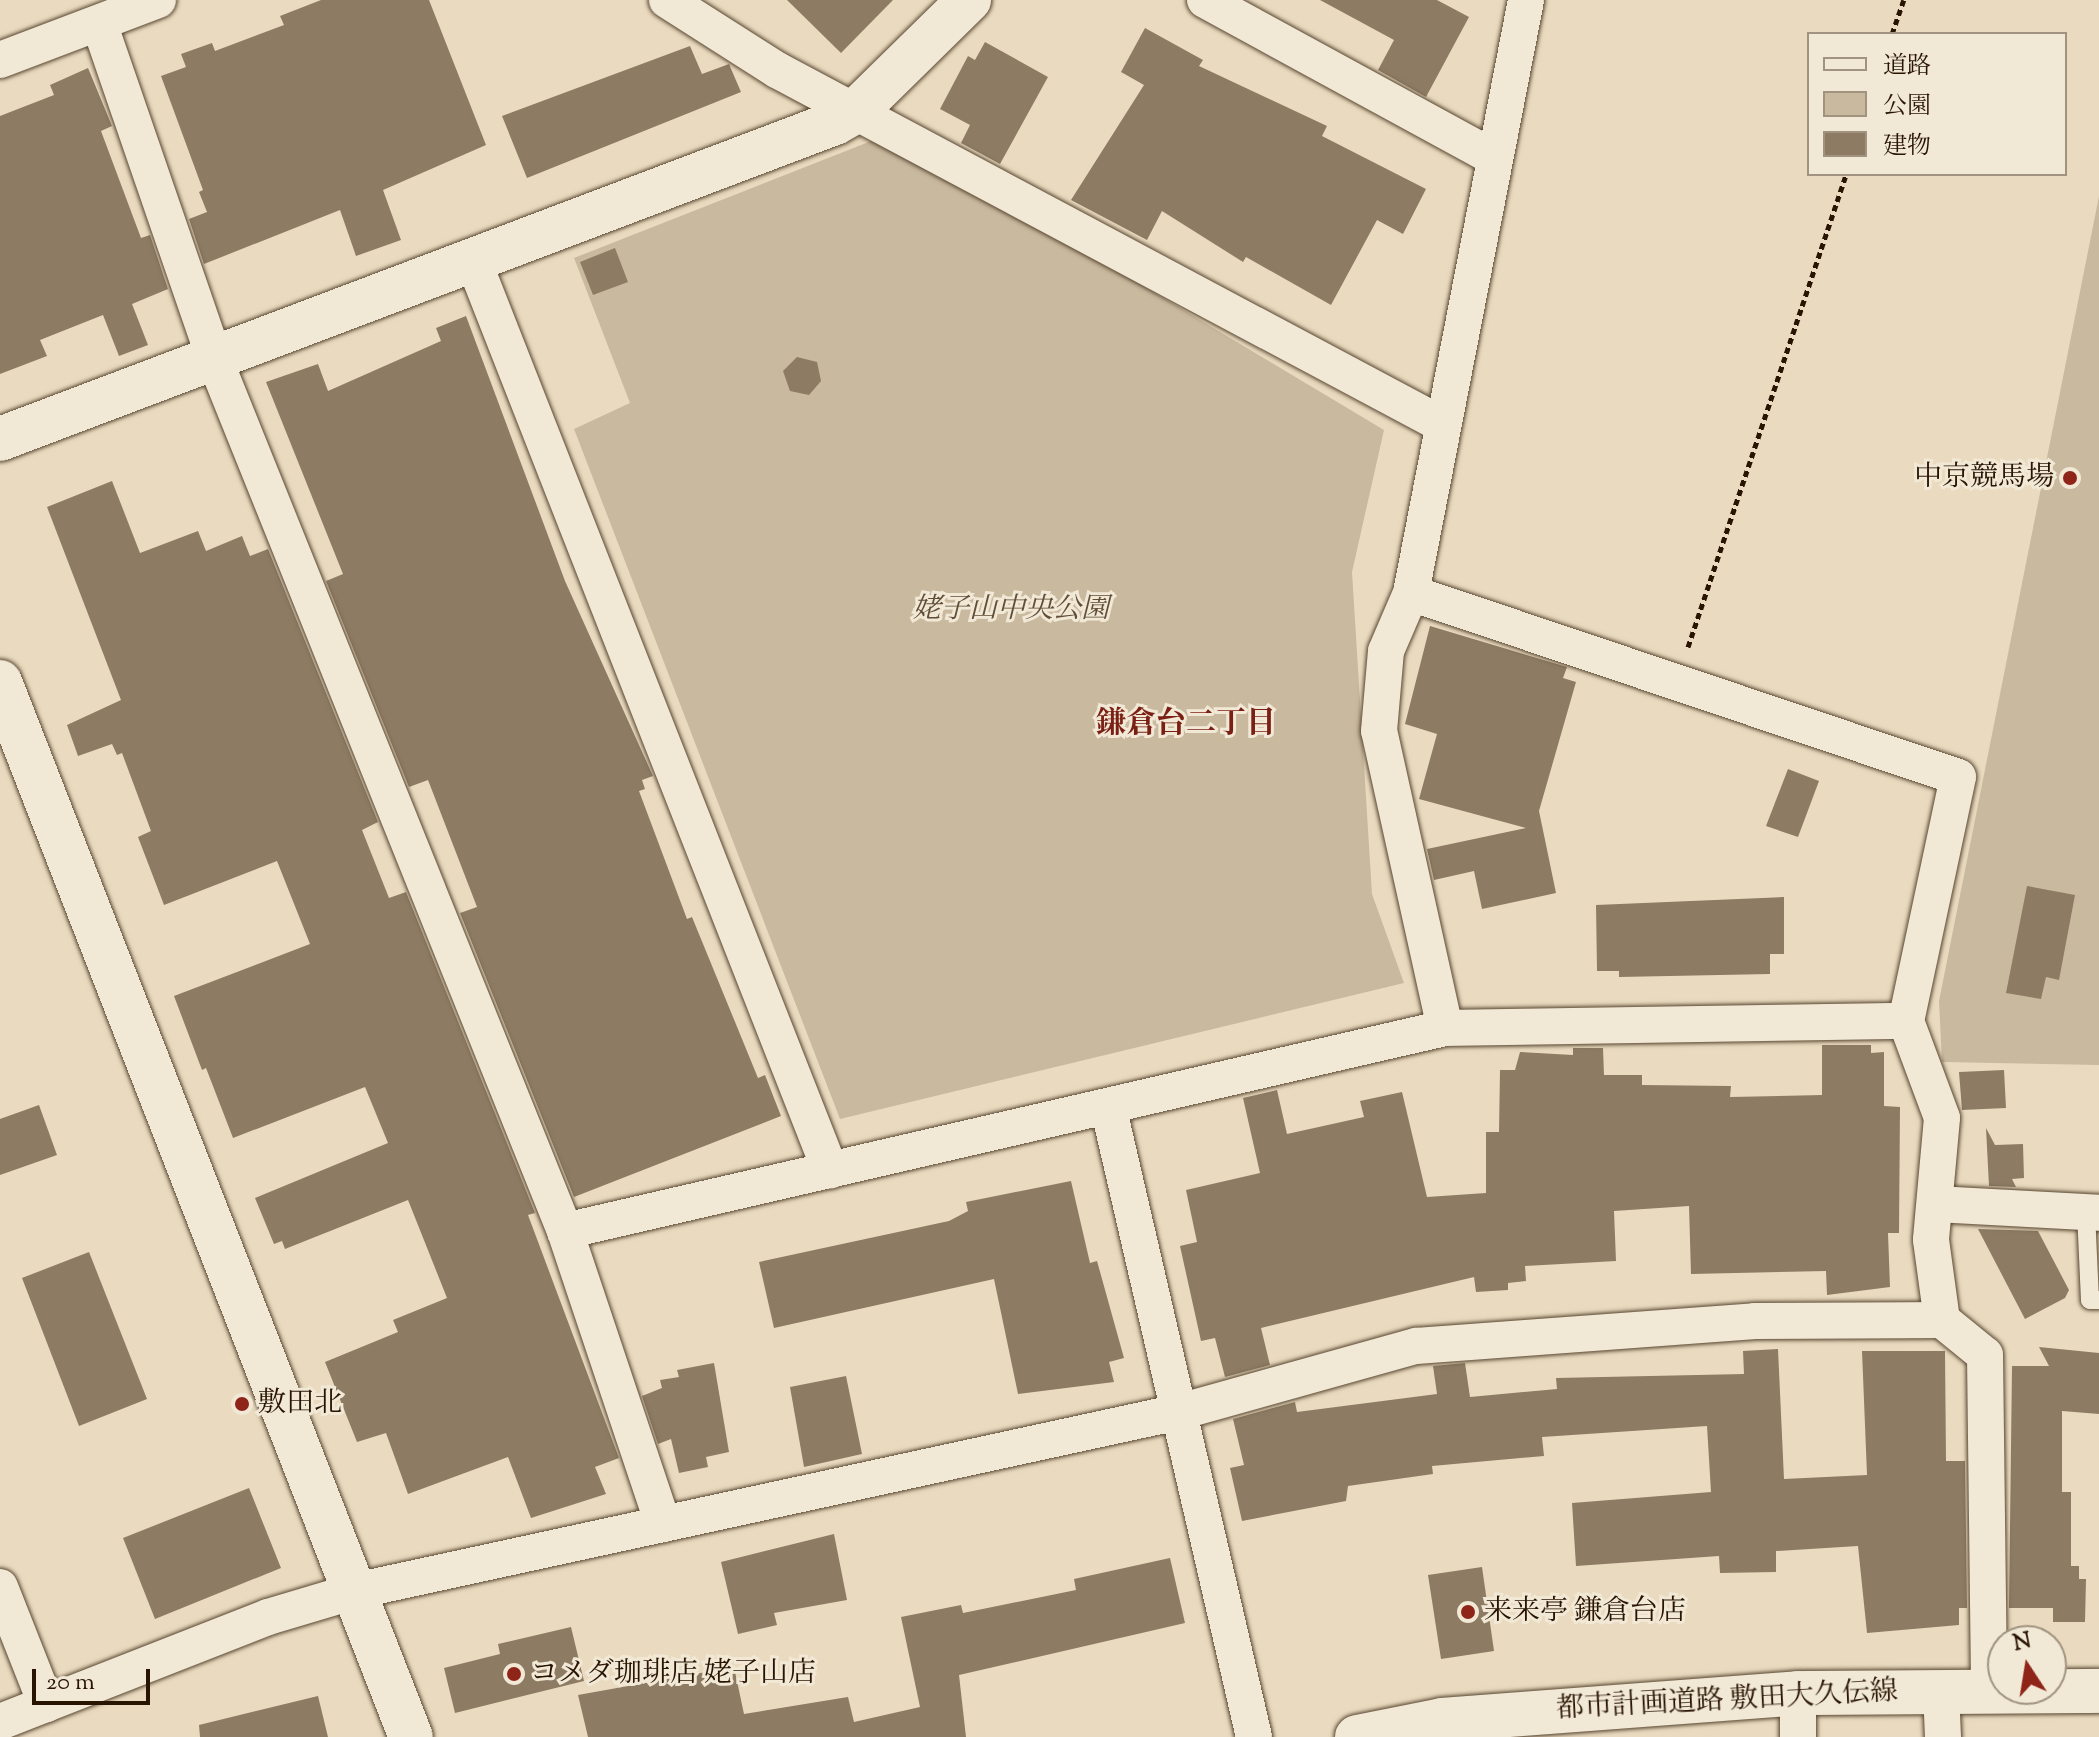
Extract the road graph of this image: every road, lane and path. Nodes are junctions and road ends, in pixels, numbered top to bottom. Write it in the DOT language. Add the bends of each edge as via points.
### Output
graph roads {
  1 [pos="158,0"];
  2 [pos="667,0"];
  3 [pos="969,0"];
  4 [pos="1205,0"];
  5 [pos="1526,0"];
  6 [pos="1904,0"];
  7 [pos="100,26"];
  8 [pos="1893,32"];
  9 [pos="0,60"];
  10 [pos="855,112"];
  11 [pos="1495,158"];
  12 [pos="1845,176"];
  13 [pos="473,260"];
  14 [pos="214,358"];
  15 [pos="1443,425"];
  16 [pos="0,439"];
  17 [pos="1411,593"];
  18 [pos="0,682"];
  19 [pos="1676,683"];
  20 [pos="1906,1021"];
  21 [pos="1445,1028"];
  22 [pos="1108,1106"];
  23 [pos="830,1170"];
  24 [pos="1935,1204"];
  25 [pos="2093,1212"];
  26 [pos="565,1231"];
  27 [pos="2099,1300"];
  28 [pos="1942,1320"];
  29 [pos="1179,1412"];
  30 [pos="663,1524"];
  31 [pos="0,1587"];
  32 [pos="355,1591"];
  33 [pos="1988,1625"];
  34 [pos="1987,1690"];
  35 [pos="1941,1691"];
  36 [pos="2067,1691"];
  37 [pos="2099,1691"];
  38 [pos="1798,1693"];
  39 [pos="46,1704"];
  40 [pos="0,1722"];
  41 [pos="411,1737"];
  42 [pos="1254,1737"];
  43 [pos="1357,1737"];
  44 [pos="1798,1737"];
  45 [pos="1943,1737"];
  1 -- 7 [label="street"];
  2 -- 10 [label="street"];
  3 -- 10 [label="street"];
  4 -- 11 [label="street"];
  5 -- 11 [label="street"];
  6 -- 8 [label="path"];
  7 -- 9 [label="street"];
  7 -- 14 [label="street"];
  10 -- 13 [label="street"];
  10 -- 15 [label="street"];
  11 -- 15 [label="street"];
  12 -- 19 [label="path"];
  13 -- 14 [label="street"];
  13 -- 23 [label="street"];
  14 -- 16 [label="street"];
  14 -- 26 [label="street"];
  15 -- 17 [label="street"];
  17 -- 19 [label="street"];
  17 -- 21 [label="street" via="1386,651 1379,731"];
  18 -- 32 [label="street"];
  19 -- 20 [label="street" via="1958,777"];
  20 -- 21 [label="street"];
  20 -- 24 [label="street" via="1942,1118"];
  21 -- 22 [label="street"];
  22 -- 23 [label="street"];
  22 -- 29 [label="street"];
  23 -- 26 [label="street"];
  24 -- 25 [label="street"];
  24 -- 28 [label="street" via="1931,1240"];
  25 -- 27 [label="lane" via="2090,1300"];
  26 -- 30 [label="street"];
  28 -- 29 [label="street" via="1755,1321 1416,1346"];
  28 -- 33 [label="street" via="1985,1355"];
  29 -- 30 [label="street"];
  29 -- 42 [label="street"];
  30 -- 32 [label="street"];
  31 -- 39 [label="street"];
  32 -- 39 [label="street" via="268,1617"];
  32 -- 41 [label="street"];
  34 -- 35 [label="street, 都市計画道路 敷田大久伝線"];
  35 -- 38 [label="street, 都市計画道路 敷田大久伝線"];
  35 -- 45 [label="street"];
  36 -- 37 [label="street, 都市計画道路 敷田大久伝線"];
  38 -- 43 [label="street, 都市計画道路 敷田大久伝線" via="1442,1720"];
  38 -- 44 [label="street"];
  39 -- 40 [label="street"];
}
